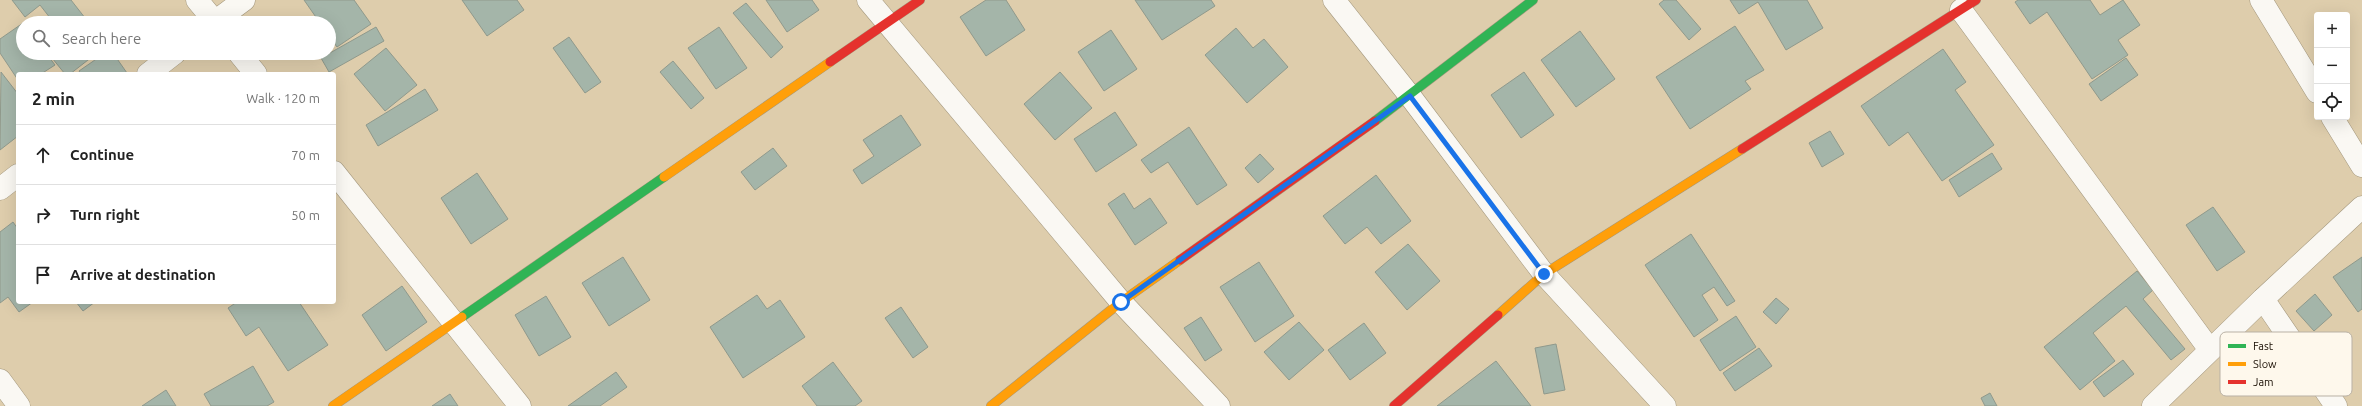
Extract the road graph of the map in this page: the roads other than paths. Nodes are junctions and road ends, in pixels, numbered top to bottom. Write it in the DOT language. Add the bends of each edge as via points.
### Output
graph roads {
  1 [pos="197,0"];
  2 [pos="244,0"];
  3 [pos="868,0"];
  4 [pos="920,0"];
  5 [pos="1334,0"];
  6 [pos="1533,0"];
  7 [pos="2261,0"];
  8 [pos="1968,5"];
  9 [pos="210,16"];
  10 [pos="224,16"];
  11 [pos="888,23"];
  12 [pos="166,60"];
  13 [pos="245,60"];
  14 [pos="151,72"];
  15 [pos="254,72"];
  16 [pos="2314,87"];
  17 [pos="1410,96"];
  18 [pos="2334,120"];
  19 [pos="2362,166"];
  20 [pos="336,175"];
  21 [pos="16,177"];
  22 [pos="0,189"];
  23 [pos="2362,207"];
  24 [pos="1544,274"];
  25 [pos="2263,299"];
  26 [pos="1121,302"];
  27 [pos="453,323"];
  28 [pos="2229,332"];
  29 [pos="2286,332"];
  30 [pos="2220,340"];
  31 [pos="2210,350"];
  32 [pos="0,380"];
  33 [pos="2329,396"];
  34 [pos="19,406"];
  35 [pos="333,406"];
  36 [pos="520,406"];
  37 [pos="991,406"];
  38 [pos="1219,406"];
  39 [pos="1394,406"];
  40 [pos="1665,406"];
  41 [pos="2153,406"];
  42 [pos="2336,406"];
  1 -- 9 [label="street"];
  2 -- 10 [label="street"];
  3 -- 11 [label="street"];
  4 -- 11 [label="street"];
  5 -- 17 [label="street"];
  6 -- 17 [label="street"];
  7 -- 16 [label="street"];
  8 -- 24 [label="street"];
  8 -- 31 [label="street"];
  11 -- 26 [label="street"];
  11 -- 27 [label="street"];
  12 -- 14 [label="street"];
  13 -- 15 [label="street"];
  17 -- 24 [label="street"];
  17 -- 26 [label="street"];
  18 -- 19 [label="street"];
  20 -- 27 [label="street"];
  21 -- 22 [label="street"];
  23 -- 25 [label="street"];
  24 -- 39 [label="street"];
  24 -- 40 [label="street"];
  25 -- 28 [label="street"];
  25 -- 29 [label="street"];
  26 -- 37 [label="street"];
  26 -- 38 [label="street"];
  27 -- 35 [label="street"];
  27 -- 36 [label="street"];
  30 -- 31 [label="street"];
  31 -- 41 [label="street"];
  32 -- 34 [label="street"];
  33 -- 42 [label="street"];
}
